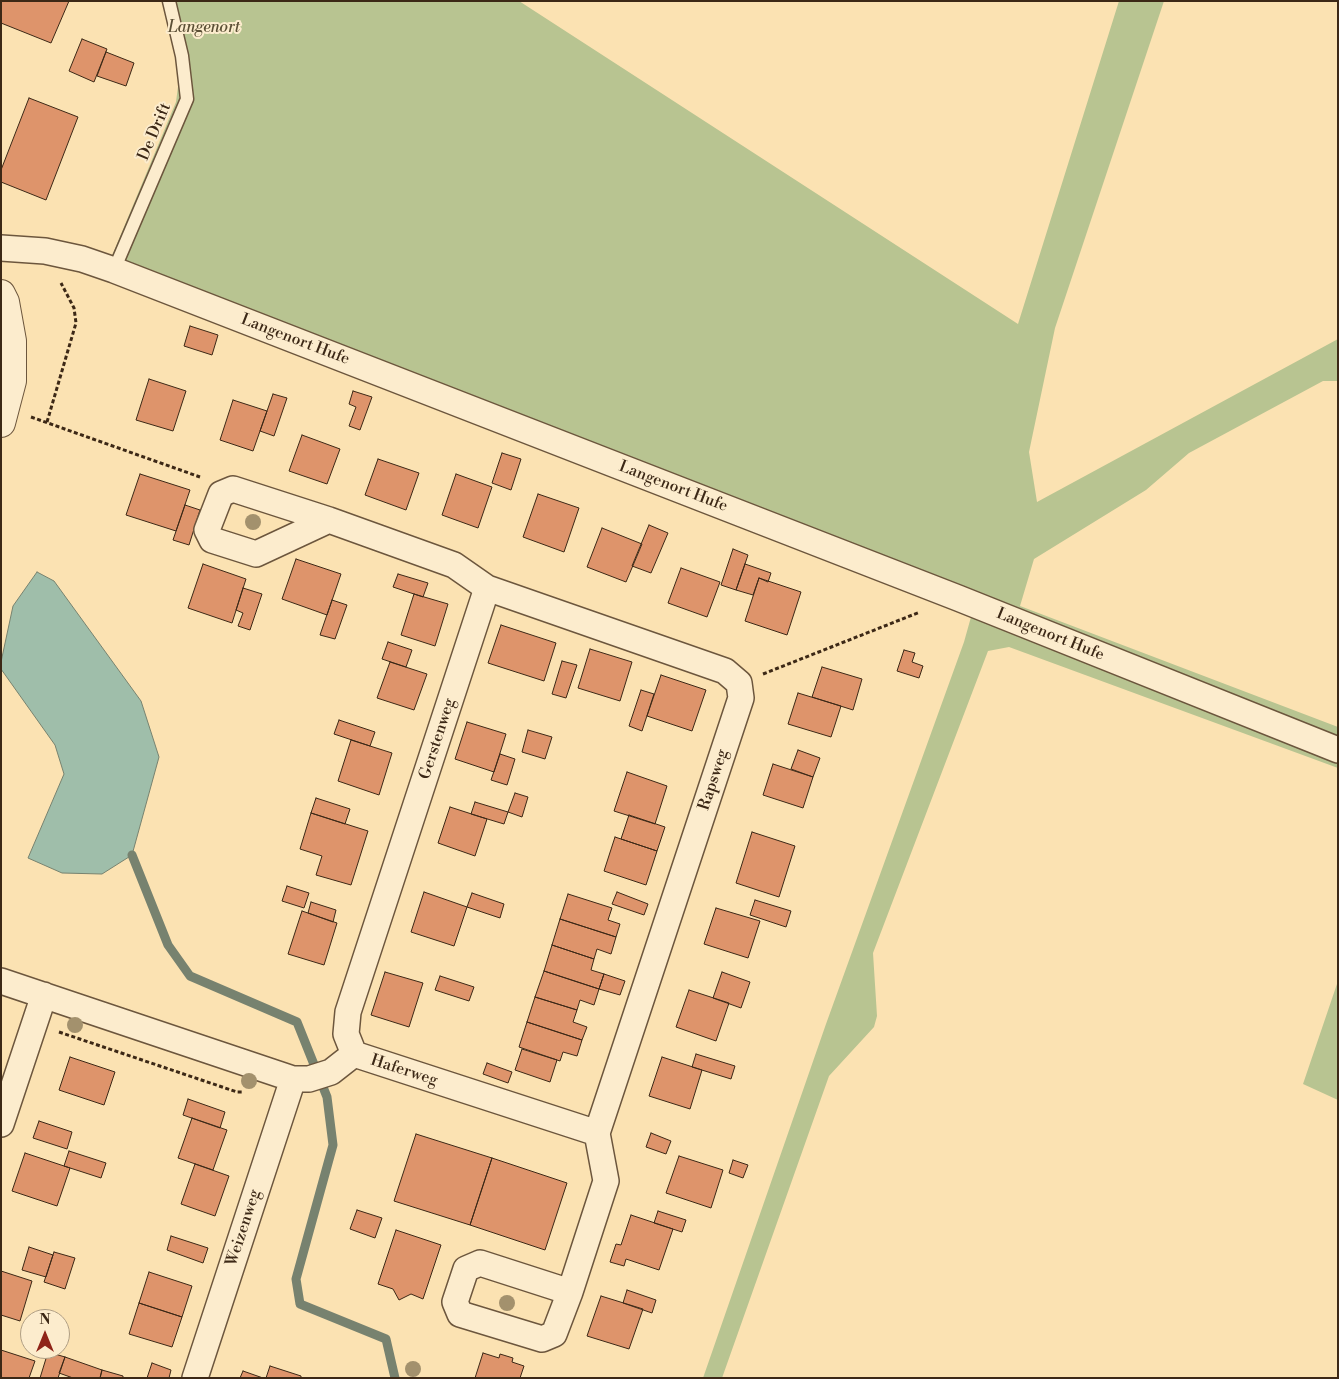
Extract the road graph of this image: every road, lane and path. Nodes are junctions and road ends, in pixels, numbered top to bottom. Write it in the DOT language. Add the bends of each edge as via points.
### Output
graph roads {
  1 [pos="169,1"];
  2 [pos="1,248"];
  3 [pos="46,251"];
  4 [pos="114,270"];
  5 [pos="1,294"];
  6 [pos="32,418"];
  7 [pos="47,422"];
  8 [pos="1,423"];
  9 [pos="234,489"];
  10 [pos="329,520"];
  11 [pos="487,588"];
  12 [pos="958,598"];
  13 [pos="739,683"];
  14 [pos="1338,750"];
  15 [pos="1,981"];
  16 [pos="44,995"];
  17 [pos="354,1054"];
  18 [pos="293,1078"];
  19 [pos="1,1124"];
  20 [pos="597,1133"];
  21 [pos="570,1292"];
  22 [pos="195,1378"];
  1 -- 4 [label="lane, De Drift" via="182,56 187,99"];
  2 -- 3 [label="street, Langenort Hufe"];
  3 -- 4 [label="street, Langenort Hufe"];
  3 -- 7 [label="path" via="74,308 76,323"];
  4 -- 12 [label="street, Langenort Hufe"];
  5 -- 8 [label="street" via="12,341 12,381"];
  6 -- 7 [label="path"];
  7 -- 9 [label="path"];
  9 -- 10 [label="street"];
  9 -- 10 [label="street" via="221,494 207,530 212,540 256,554"];
  10 -- 11 [label="street" via="454,565"];
  11 -- 13 [label="street" via="725,671"];
  11 -- 17 [label="street, Gerstenweg" via="348,1012 346,1034"];
  12 -- 13 [label="path"];
  12 -- 14 [label="street, Langenort Hufe"];
  13 -- 20 [label="street, Rapsweg" via="741,698"];
  15 -- 16 [label="street, Haferweg"];
  16 -- 18 [label="street, Haferweg"];
  16 -- 19 [label="street"];
  17 -- 18 [label="street, Haferweg" via="331,1072"];
  17 -- 20 [label="street, Haferweg"];
  18 -- 22 [label="street, Weizenweg"];
  20 -- 21 [label="street" via="606,1181"];
}
